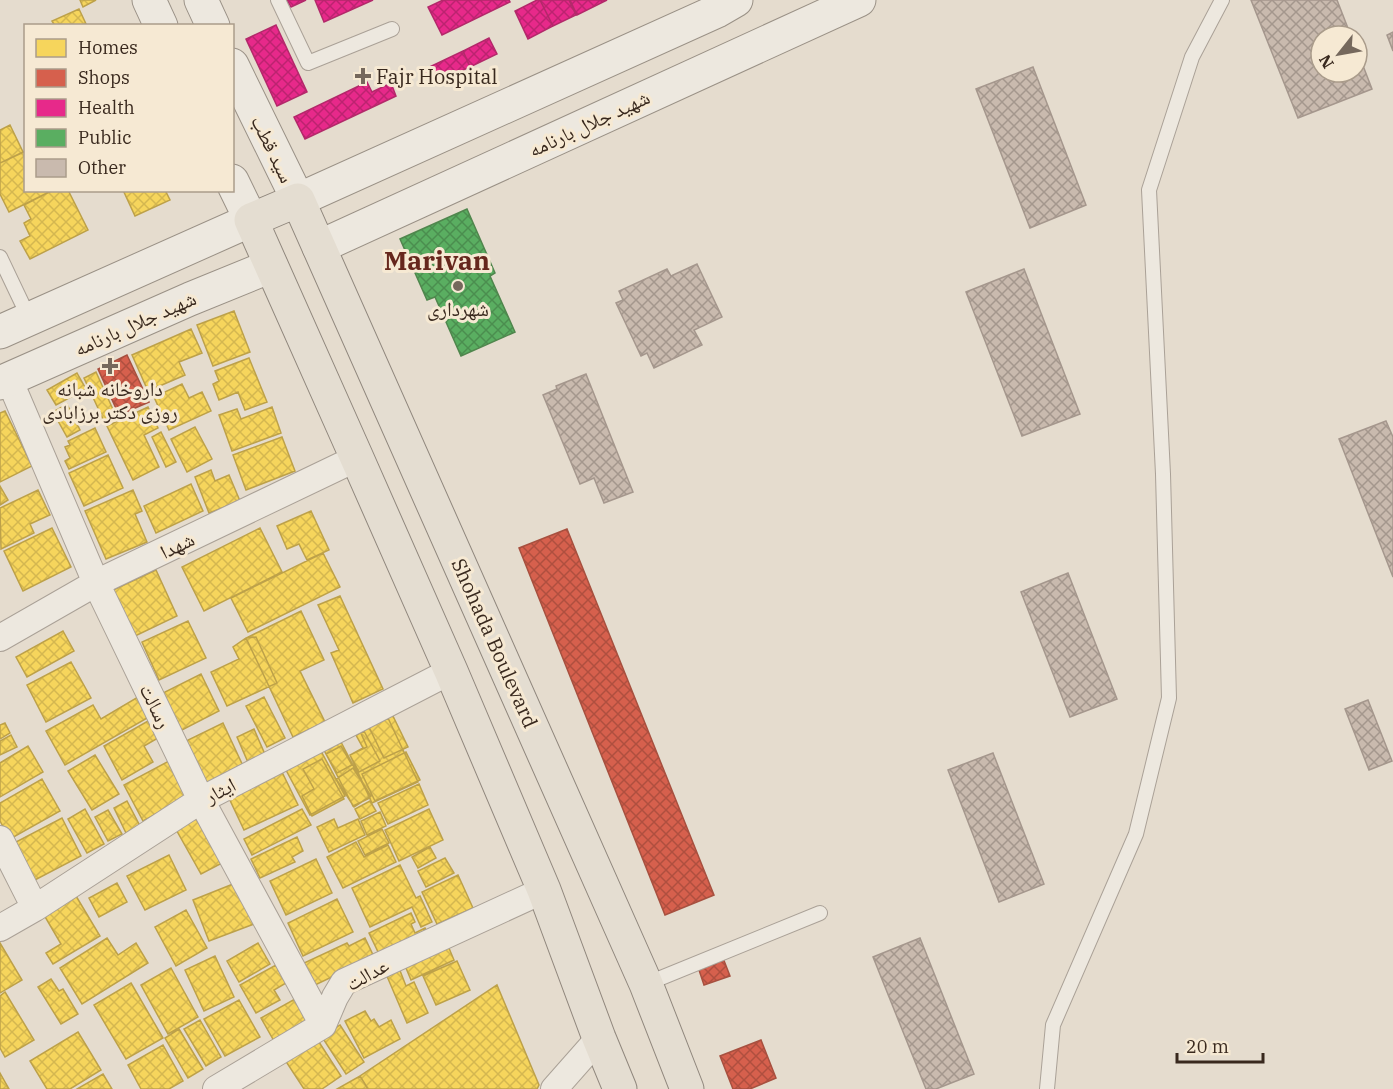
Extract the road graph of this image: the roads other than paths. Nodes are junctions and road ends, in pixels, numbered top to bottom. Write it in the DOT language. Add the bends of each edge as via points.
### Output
graph roads {
  1 [pos="149,0"];
  2 [pos="201,0"];
  3 [pos="278,0"];
  4 [pos="859,0"];
  5 [pos="1222,0"];
  6 [pos="722,4"];
  7 [pos="159,24"];
  8 [pos="212,24"];
  9 [pos="392,29"];
  10 [pos="234,70"];
  11 [pos="234,185"];
  12 [pos="298,200"];
  13 [pos="251,220"];
  14 [pos="319,247"];
  15 [pos="0,256"];
  16 [pos="271,267"];
  17 [pos="29,318"];
  18 [pos="0,332"];
  19 [pos="4,381"];
  20 [pos="357,458"];
  21 [pos="96,584"];
  22 [pos="0,638"];
  23 [pos="451,670"];
  24 [pos="201,800"];
  25 [pos="0,839"];
  26 [pos="544,890"];
  27 [pos="35,908"];
  28 [pos="820,913"];
  29 [pos="0,928"];
  30 [pos="646,984"];
  31 [pos="323,1025"];
  32 [pos="599,1038"];
  33 [pos="216,1089"];
  34 [pos="554,1089"];
  35 [pos="620,1089"];
  36 [pos="687,1089"];
  37 [pos="1047,1089"];
  1 -- 7 [label="street"];
  2 -- 8 [label="street"];
  3 -- 9 [label="lane" via="308,63"];
  4 -- 14 [label="street, شهید جلال بارنامه"];
  5 -- 37 [label="lane" via="1192,57 1149,190 1169,698 1136,834 1053,1025"];
  6 -- 12 [label="street"];
  10 -- 12 [label="street, سید قطب"];
  11 -- 13 [label="street"];
  12 -- 13 [label="main road"];
  12 -- 14 [label="main road, Shohada Boulevard"];
  13 -- 16 [label="main road"];
  13 -- 17 [label="street"];
  14 -- 16 [label="main road"];
  14 -- 30 [label="main road, Shohada Boulevard"];
  15 -- 17 [label="lane"];
  16 -- 19 [label="street, شهید جلال بارنامه" via="190,298"];
  16 -- 20 [label="main road"];
  17 -- 18 [label="street"];
  19 -- 21 [label="street, رسالت"];
  20 -- 21 [label="street, شهدا"];
  20 -- 23 [label="main road"];
  21 -- 22 [label="street, شهدا"];
  21 -- 24 [label="street, رسالت"];
  23 -- 24 [label="street, ایثار"];
  23 -- 26 [label="main road"];
  24 -- 27 [label="street, ایثار"];
  24 -- 31 [label="street, رسالت"];
  25 -- 27 [label="street"];
  26 -- 31 [label="street, عدالت" via="344,982"];
  26 -- 32 [label="main road"];
  27 -- 29 [label="street, ایثار"];
  28 -- 30 [label="lane"];
  30 -- 36 [label="main road, Shohada Boulevard"];
  31 -- 33 [label="street"];
  32 -- 34 [label="street"];
  32 -- 35 [label="main road"];
}
